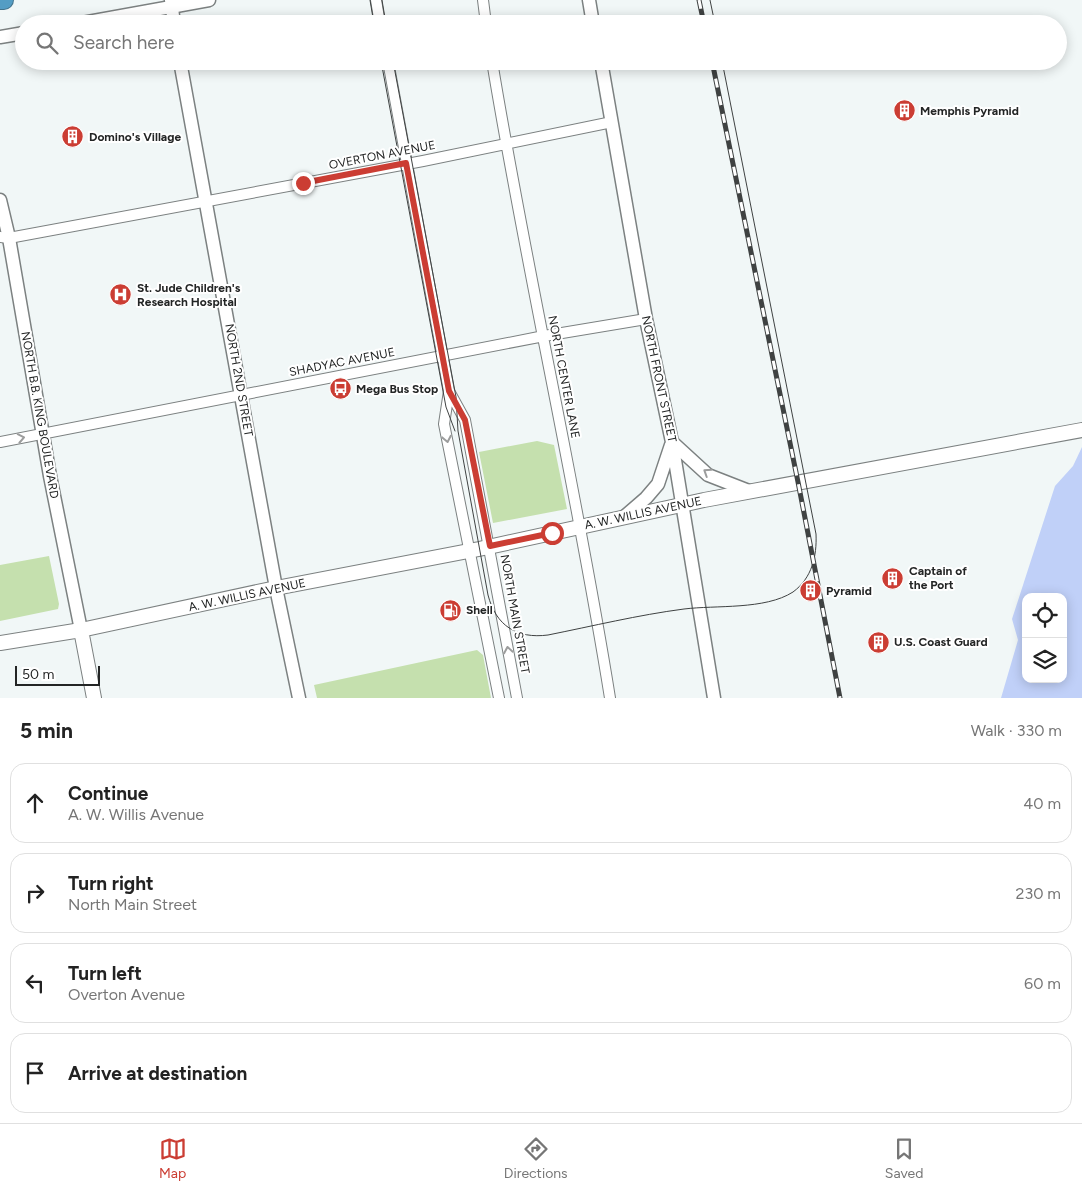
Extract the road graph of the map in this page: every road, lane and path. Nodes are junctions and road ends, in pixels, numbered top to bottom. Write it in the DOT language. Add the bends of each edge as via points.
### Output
graph roads {
  1 [pos="0,0"];
  2 [pos="4,0"];
  3 [pos="209,0"];
  4 [pos="376,0"];
  5 [pos="482,0"];
  6 [pos="589,0"];
  7 [pos="171,4"];
  8 [pos="119,15"];
  9 [pos="378,15"];
  10 [pos="484,15"];
  11 [pos="592,15"];
  12 [pos="15,34"];
  13 [pos="0,37"];
  14 [pos="182,70"];
  15 [pos="390,70"];
  16 [pos="494,70"];
  17 [pos="603,70"];
  18 [pos="612,122"];
  19 [pos="506,144"];
  20 [pos="406,163"];
  21 [pos="0,200"];
  22 [pos="205,202"];
  23 [pos="3,240"];
  24 [pos="646,319"];
  25 [pos="544,336"];
  26 [pos="442,356"];
  27 [pos="449,391"];
  28 [pos="242,394"];
  29 [pos="1082,430"];
  30 [pos="42,434"];
  31 [pos="0,442"];
  32 [pos="672,442"];
  33 [pos="749,491"];
  34 [pos="683,505"];
  35 [pos="624,517"];
  36 [pos="580,526"];
  37 [pos="490,546"];
  38 [pos="470,550"];
  39 [pos="276,588"];
  40 [pos="81,630"];
  41 [pos="0,643"];
  42 [pos="94,698"];
  43 [pos="299,698"];
  44 [pos="499,698"];
  45 [pos="517,698"];
  46 [pos="610,698"];
  47 [pos="714,698"];
  1 -- 2 [label="highway"];
  3 -- 7 [label="street"];
  4 -- 9 [label="street"];
  5 -- 10 [label="street"];
  6 -- 11 [label="street"];
  7 -- 8 [label="street"];
  12 -- 13 [label="street"];
  14 -- 22 [label="street, NORTH 2ND STREET"];
  15 -- 20 [label="street, NORTH MAIN STREET"];
  16 -- 19 [label="street, NORTH CENTER LANE"];
  17 -- 18 [label="street, NORTH FRONT STREET"];
  18 -- 19 [label="street, OVERTON AVENUE"];
  18 -- 24 [label="street, NORTH FRONT STREET"];
  19 -- 20 [label="street, OVERTON AVENUE"];
  19 -- 25 [label="street, NORTH CENTER LANE"];
  20 -- 22 [label="street, OVERTON AVENUE"];
  20 -- 26 [label="street, NORTH MAIN STREET"];
  21 -- 23 [label="street, NORTH B.B. KING BOULEVARD"];
  22 -- 23 [label="street, OVERTON AVENUE"];
  22 -- 28 [label="street, NORTH 2ND STREET"];
  23 -- 30 [label="street, NORTH B.B. KING BOULEVARD"];
  24 -- 25 [label="street, SHADYAC AVENUE"];
  24 -- 32 [label="street, NORTH FRONT STREET"];
  25 -- 26 [label="street, SHADYAC AVENUE"];
  25 -- 36 [label="street, NORTH CENTER LANE"];
  26 -- 27 [label="street, NORTH MAIN STREET"];
  26 -- 28 [label="street, SHADYAC AVENUE"];
  27 -- 37 [label="street, NORTH MAIN STREET" via="465,420"];
  27 -- 38 [label="street, NORTH MAIN STREET, one-way" via="444,424"];
  28 -- 30 [label="street, SHADYAC AVENUE"];
  28 -- 39 [label="street, NORTH 2ND STREET"];
  29 -- 33 [label="main road, A. W. WILLIS AVENUE"];
  31 -- 30 [label="street, SHADYAC AVENUE, one-way"];
  30 -- 40 [label="street, NORTH B.B. KING BOULEVARD"];
  33 -- 32 [label="street, one-way" via="708,474"];
  32 -- 34 [label="street, NORTH FRONT STREET"];
  32 -- 35 [label="street" via="658,484"];
  33 -- 34 [label="main road, A. W. WILLIS AVENUE"];
  34 -- 35 [label="main road, A. W. WILLIS AVENUE"];
  34 -- 47 [label="street, NORTH FRONT STREET"];
  35 -- 36 [label="main road, A. W. WILLIS AVENUE"];
  36 -- 37 [label="main road, A. W. WILLIS AVENUE"];
  36 -- 46 [label="street, NORTH CENTER LANE"];
  37 -- 38 [label="main road, A. W. WILLIS AVENUE"];
  45 -- 37 [label="street, NORTH MAIN STREET, one-way"];
  38 -- 39 [label="main road, A. W. WILLIS AVENUE"];
  38 -- 44 [label="street, NORTH MAIN STREET"];
  39 -- 40 [label="main road, A. W. WILLIS AVENUE"];
  39 -- 43 [label="street, NORTH 2ND STREET"];
  40 -- 41 [label="main road, A. W. WILLIS AVENUE"];
  40 -- 42 [label="main road"];
}
